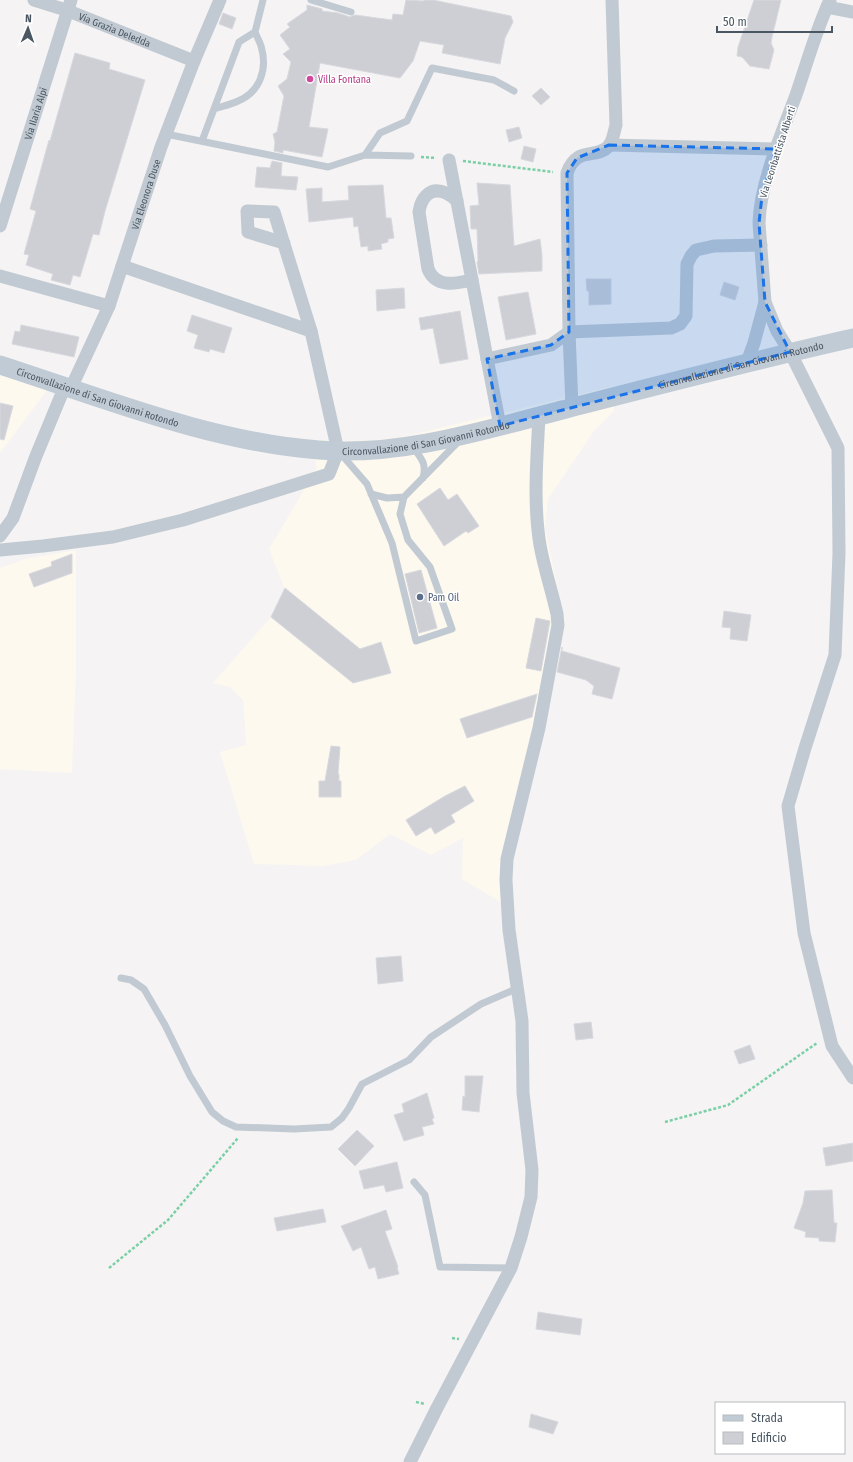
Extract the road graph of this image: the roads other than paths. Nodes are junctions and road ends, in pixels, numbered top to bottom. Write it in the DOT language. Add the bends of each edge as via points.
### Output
graph roads {
  1 [pos="34,0"];
  2 [pos="220,0"];
  3 [pos="263,0"];
  4 [pos="311,0"];
  5 [pos="612,0"];
  6 [pos="828,4"];
  7 [pos="68,5"];
  8 [pos="351,12"];
  9 [pos="853,12"];
  10 [pos="254,32"];
  11 [pos="194,61"];
  12 [pos="514,91"];
  13 [pos="214,109"];
  14 [pos="166,134"];
  15 [pos="202,142"];
  16 [pos="609,145"];
  17 [pos="776,149"];
  18 [pos="365,155"];
  19 [pos="411,156"];
  20 [pos="449,160"];
  21 [pos="457,201"];
  22 [pos="0,226"];
  23 [pos="284,243"];
  24 [pos="761,245"];
  25 [pos="122,266"];
  26 [pos="0,276"];
  27 [pos="472,280"];
  28 [pos="765,302"];
  29 [pos="109,306"];
  30 [pos="311,331"];
  31 [pos="569,332"];
  32 [pos="853,338"];
  33 [pos="790,352"];
  34 [pos="487,359"];
  35 [pos="747,362"];
  36 [pos="0,366"];
  37 [pos="68,387"];
  38 [pos="572,407"];
  39 [pos="539,416"];
  40 [pos="500,426"];
  41 [pos="466,434"];
  42 [pos="412,446"];
  43 [pos="338,451"];
  44 [pos="423,478"];
  45 [pos="371,494"];
  46 [pos="404,497"];
  47 [pos="0,536"];
  48 [pos="0,550"];
  49 [pos="121,978"];
  50 [pos="518,988"];
  51 [pos="853,1078"];
  52 [pos="414,1182"];
  53 [pos="511,1268"];
  54 [pos="410,1462"];
  1 -- 7 [label="street, Via Grazia Deledda"];
  2 -- 11 [label="street, Via Eleonora Duse"];
  3 -- 10 [label="lane"];
  4 -- 8 [label="lane"];
  5 -- 16 [label="street" via="616,125"];
  6 -- 9 [label="street"];
  6 -- 17 [label="street, Via Leonbattista Alberti"];
  7 -- 11 [label="street, Via Grazia Deledda"];
  7 -- 22 [label="street, Via Ilaria Alpi"];
  10 -- 13 [label="lane" via="239,42"];
  10 -- 13 [label="lane" via="261,46 264,65 256,88 238,101"];
  11 -- 14 [label="street, Via Eleonora Duse"];
  12 -- 18 [label="lane" via="494,80 432,68 407,121 380,133"];
  13 -- 15 [label="lane"];
  14 -- 15 [label="lane"];
  14 -- 25 [label="street, Via Eleonora Duse"];
  15 -- 18 [label="lane" via="328,167"];
  16 -- 17 [label="street"];
  16 -- 31 [label="street" via="604,150 577,158 567,173"];
  17 -- 24 [label="street, Via Leonbattista Alberti" via="759,210"];
  18 -- 19 [label="lane"];
  20 -- 21 [label="street"];
  21 -- 27 [label="street"];
  21 -- 27 [label="street" via="446,193 438,192 428,193 420,203 419,212 428,269 431,277 449,284"];
  23 -- 30 [label="street"];
  24 -- 28 [label="street, Via Leonbattista Alberti"];
  24 -- 31 [label="street" via="714,246 696,250 687,264 686,316 680,324 671,328"];
  25 -- 29 [label="street, Via Eleonora Duse"];
  25 -- 30 [label="street"];
  26 -- 29 [label="street"];
  27 -- 34 [label="street"];
  28 -- 33 [label="street, Via Leonbattista Alberti" via="777,331"];
  28 -- 35 [label="street"];
  29 -- 37 [label="street, Via Eleonora Duse"];
  30 -- 43 [label="street"];
  31 -- 34 [label="street" via="551,345"];
  31 -- 38 [label="street"];
  32 -- 33 [label="main road, Circonvallazione di San Giovanni Rotondo"];
  33 -- 35 [label="main road, Circonvallazione di San Giovanni Rotondo"];
  33 -- 51 [label="street, Via Leonbattista Alberti" via="838,448 839,553 835,655 788,806 804,933 832,1046"];
  34 -- 40 [label="street"];
  35 -- 38 [label="main road, Circonvallazione di San Giovanni Rotondo"];
  36 -- 37 [label="main road, Circonvallazione di San Giovanni Rotondo"];
  37 -- 43 [label="main road, Circonvallazione di San Giovanni Rotondo" via="173,421 243,439"];
  37 -- 47 [label="street, Via Eleonora Duse" via="36,456 13,518"];
  38 -- 39 [label="main road, Circonvallazione di San Giovanni Rotondo"];
  39 -- 40 [label="main road, Circonvallazione di San Giovanni Rotondo"];
  39 -- 50 [label="street" via="537,512 540,545 558,625 539,728 507,859 508,930"];
  40 -- 41 [label="main road, Circonvallazione di San Giovanni Rotondo"];
  41 -- 42 [label="main road, Circonvallazione di San Giovanni Rotondo"];
  41 -- 44 [label="lane"];
  42 -- 43 [label="main road, Circonvallazione di San Giovanni Rotondo"];
  42 -- 44 [label="lane" via="424,463"];
  43 -- 45 [label="lane" via="367,484"];
  43 -- 48 [label="street" via="329,474 183,520 113,536"];
  44 -- 46 [label="lane"];
  45 -- 46 [label="lane" via="387,498"];
  45 -- 46 [label="lane" via="392,543 416,641 452,629 430,567 408,540 400,514"];
  49 -- 50 [label="lane" via="131,980 144,989 212,1112 223,1121 236,1126 294,1129 331,1127 345,1113 362,1084 409,1060 432,1037 481,1004"];
  50 -- 53 [label="street" via="522,1021 523,1093 532,1170 531,1197"];
  52 -- 53 [label="lane" via="425,1195 440,1266"];
  53 -- 54 [label="street"];
}
